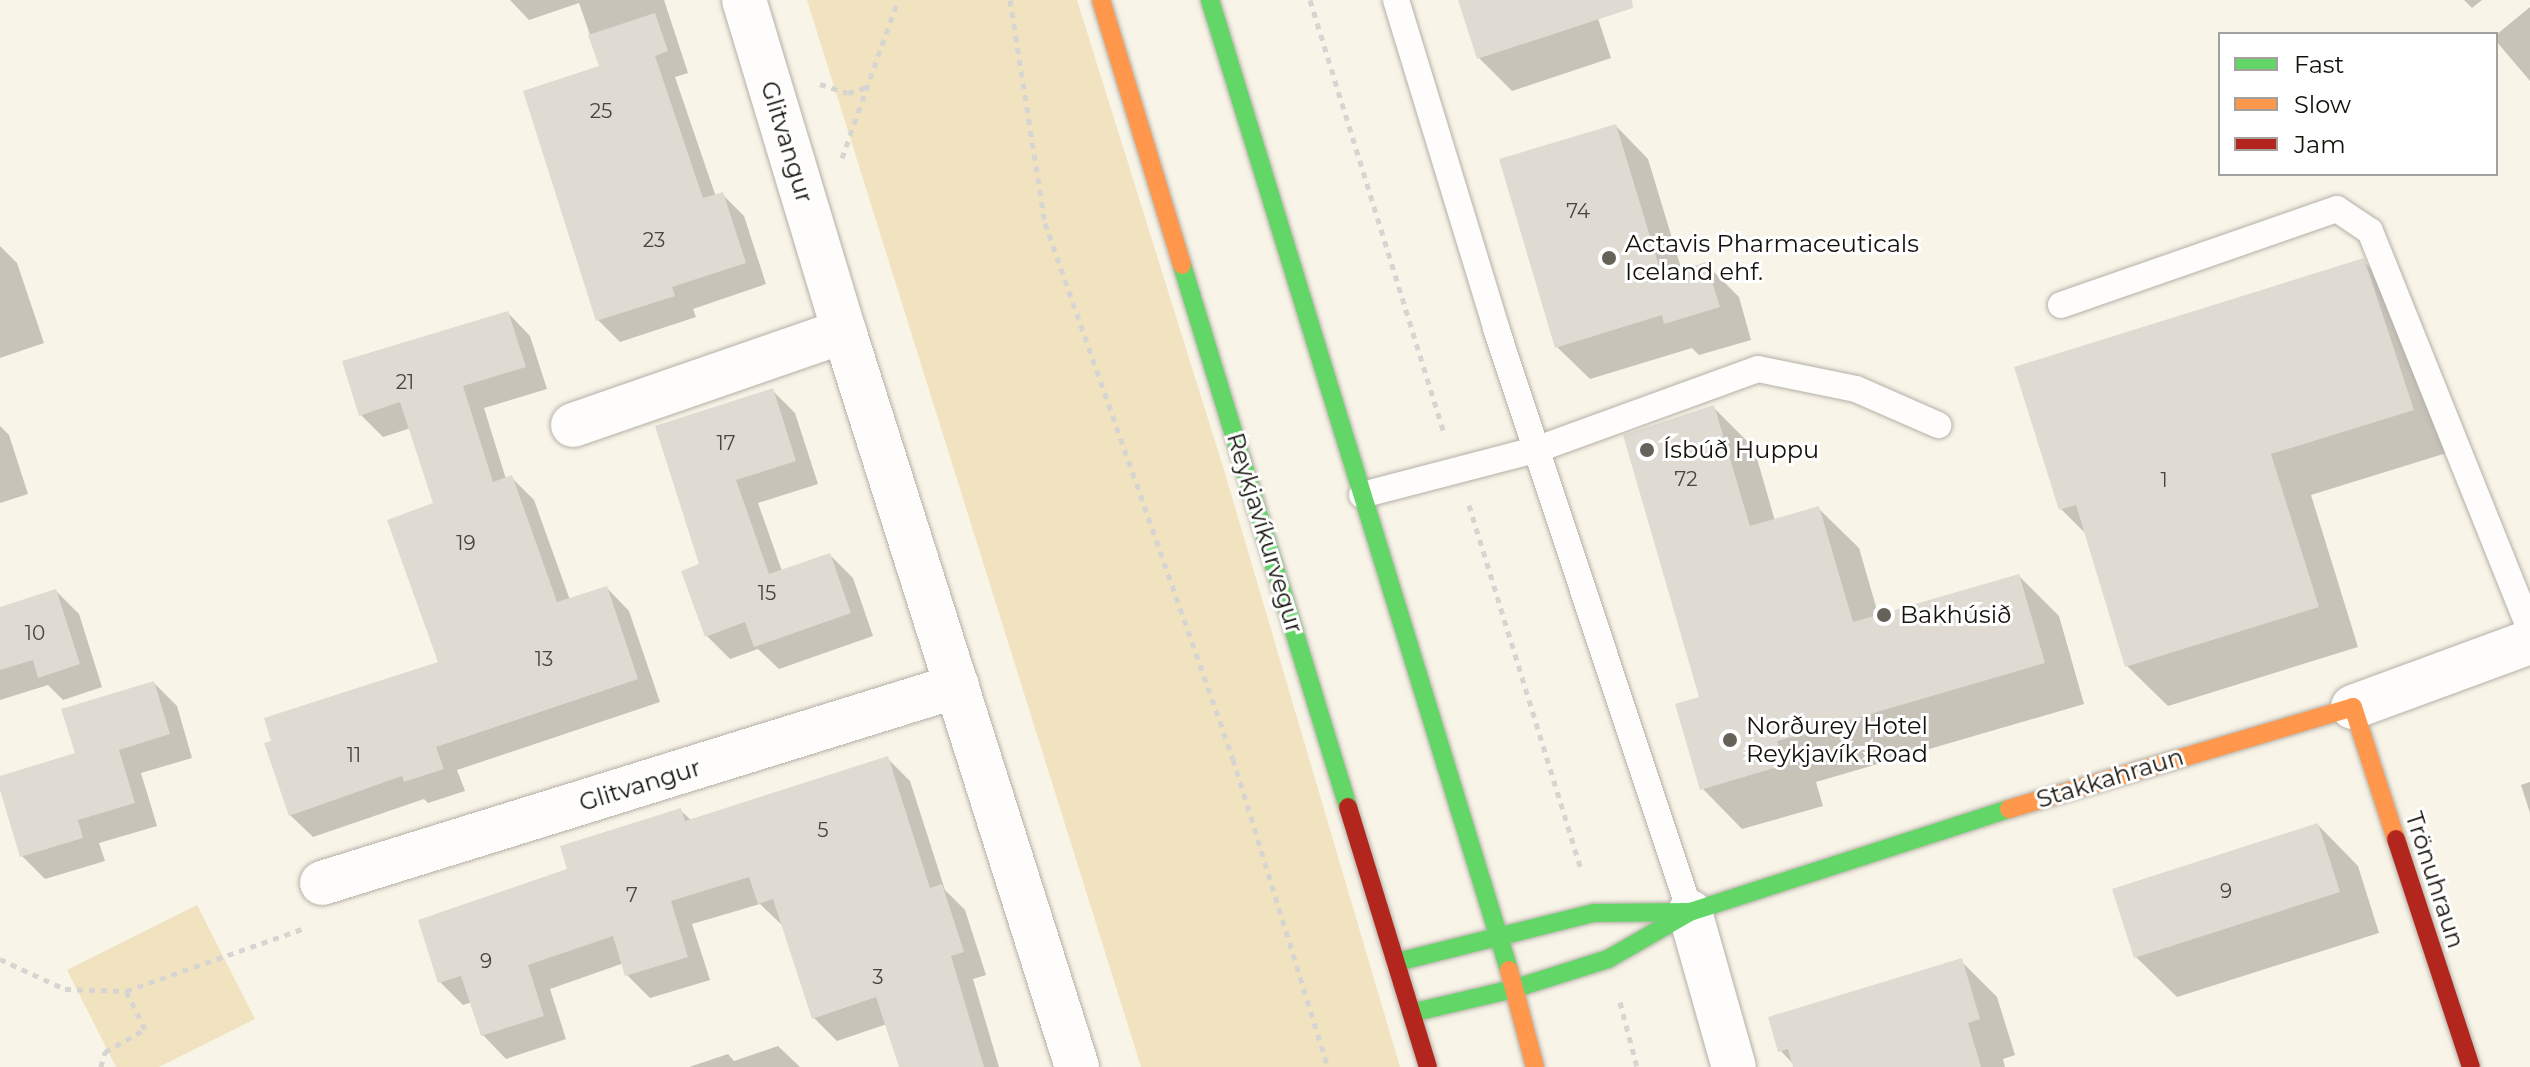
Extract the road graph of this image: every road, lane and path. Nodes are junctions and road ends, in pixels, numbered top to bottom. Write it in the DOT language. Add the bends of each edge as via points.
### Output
graph roads {
  1 [pos="744,0"];
  2 [pos="1010,0"];
  3 [pos="1101,0"];
  4 [pos="1210,0"];
  5 [pos="1310,0"];
  6 [pos="1396,0"];
  7 [pos="818,84"];
  8 [pos="868,87"];
  9 [pos="2061,305"];
  10 [pos="844,331"];
  11 [pos="573,425"];
  12 [pos="1938,425"];
  13 [pos="1538,449"];
  14 [pos="1458,469"];
  15 [pos="1362,495"];
  16 [pos="2530,629"];
  17 [pos="2530,642"];
  18 [pos="957,686"];
  19 [pos="2353,707"];
  20 [pos="331,881"];
  21 [pos="1690,912"];
  22 [pos="1594,913"];
  23 [pos="1499,934"];
  24 [pos="0,959"];
  25 [pos="1608,959"];
  26 [pos="1397,962"];
  27 [pos="1513,989"];
  28 [pos="126,991"];
  29 [pos="1411,1013"];
  30 [pos="101,1067"];
  31 [pos="1077,1067"];
  32 [pos="1328,1067"];
  33 [pos="1428,1067"];
  34 [pos="1535,1067"];
  35 [pos="1637,1067"];
  36 [pos="1734,1067"];
  37 [pos="2471,1067"];
  1 -- 10 [label="street, Glitvangur"];
  2 -- 32 [label="path" via="1045,223 1233,759"];
  3 -- 26 [label="main road, Reykjavíkurvegur"];
  4 -- 15 [label="main road"];
  5 -- 14 [label="path"];
  6 -- 13 [label="lane"];
  7 -- 8 [label="path" via="848,93"];
  9 -- 16 [label="lane" via="2337,209 2370,231"];
  10 -- 11 [label="street"];
  10 -- 18 [label="street, Glitvangur"];
  12 -- 13 [label="lane" via="1856,389 1758,369"];
  13 -- 14 [label="lane"];
  13 -- 21 [label="lane"];
  14 -- 15 [label="lane"];
  14 -- 22 [label="path"];
  15 -- 23 [label="main road"];
  17 -- 19 [label="street, Stakkahraun"];
  18 -- 20 [label="street, Glitvangur"];
  18 -- 31 [label="street, Glitvangur"];
  19 -- 21 [label="main road, Stakkahraun" via="2042,798"];
  19 -- 37 [label="main road, Trönuhraun"];
  20 -- 28 [label="path" via="312,926"];
  21 -- 22 [label="main road, Stakkahraun"];
  21 -- 25 [label="main road, Stakkahraun"];
  21 -- 36 [label="street"];
  22 -- 23 [label="main road, Stakkahraun"];
  23 -- 26 [label="main road, Stakkahraun"];
  23 -- 27 [label="main road"];
  24 -- 28 [label="path" via="65,989"];
  25 -- 27 [label="main road, Stakkahraun"];
  25 -- 35 [label="path"];
  26 -- 29 [label="main road, Reykjavíkurvegur"];
  27 -- 29 [label="main road, Stakkahraun"];
  27 -- 34 [label="main road"];
  28 -- 30 [label="path" via="145,1029 105,1052"];
  29 -- 33 [label="main road, Reykjavíkurvegur"];
}
